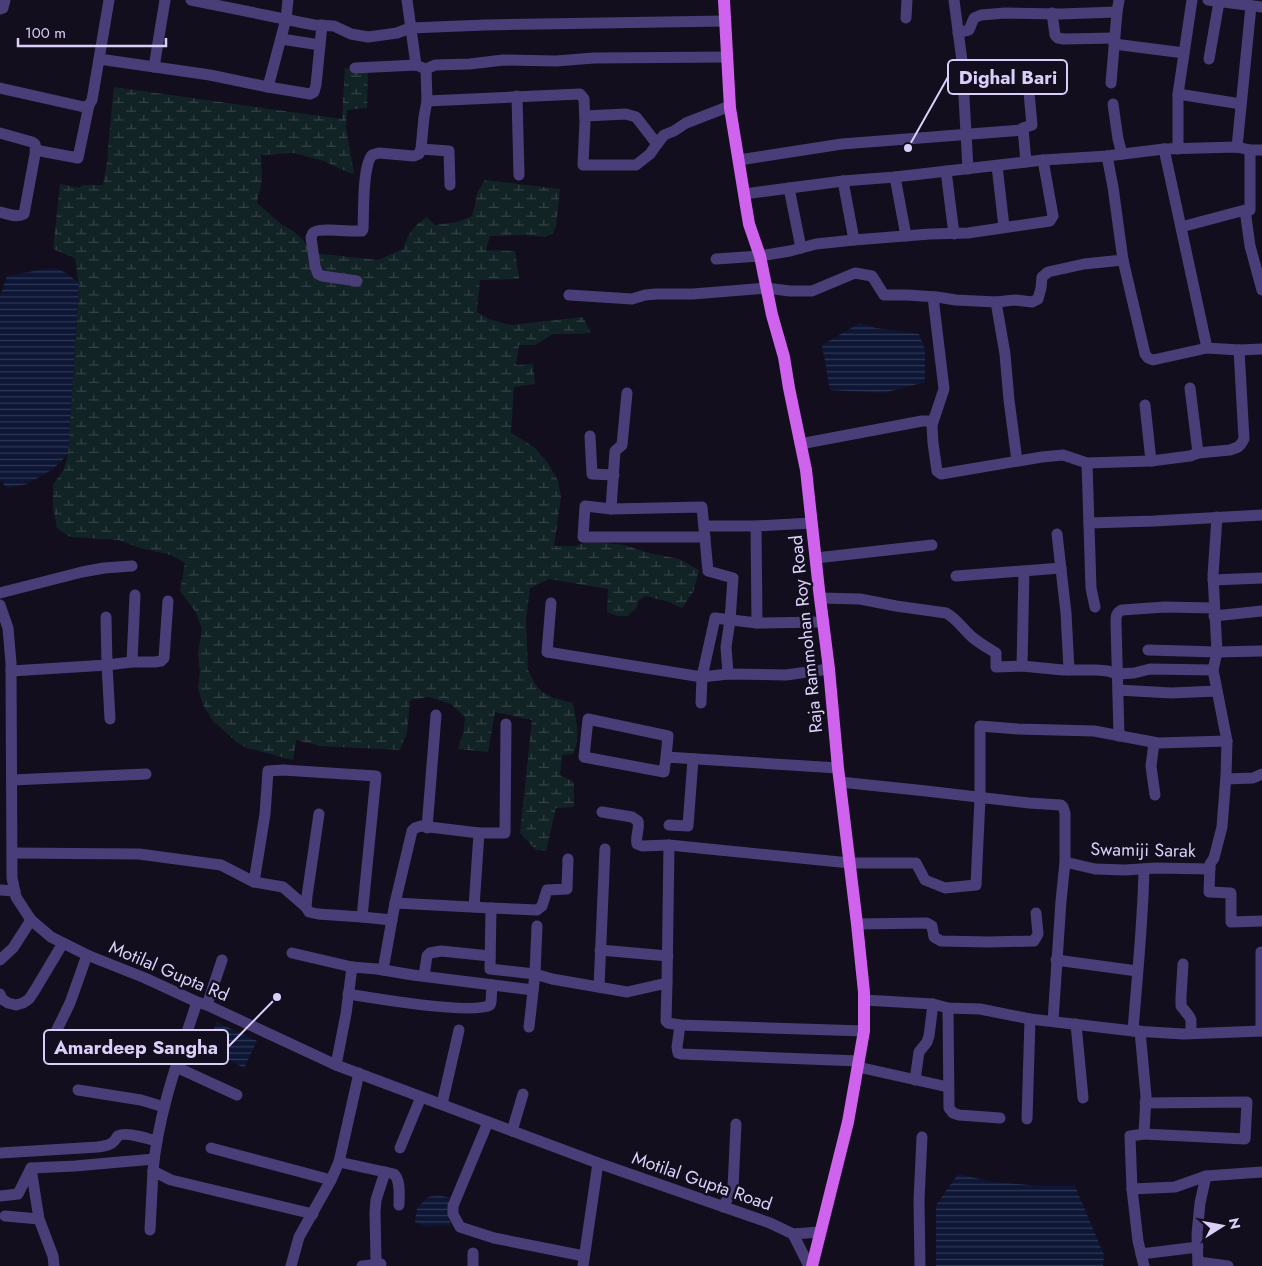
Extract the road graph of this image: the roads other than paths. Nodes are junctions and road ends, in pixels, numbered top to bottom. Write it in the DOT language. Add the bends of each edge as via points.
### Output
graph roads {
  1 [pos="5,0"];
  2 [pos="109,0"];
  3 [pos="165,0"];
  4 [pos="191,0"];
  5 [pos="288,0"];
  6 [pos="407,0"];
  7 [pos="724,0"];
  8 [pos="907,0"];
  9 [pos="954,0"];
  10 [pos="1119,0"];
  11 [pos="1192,0"];
  12 [pos="1214,1"];
  13 [pos="1256,6"];
  14 [pos="0,9"];
  15 [pos="1117,12"];
  16 [pos="1052,13"];
  17 [pos="286,18"];
  18 [pos="906,18"];
  19 [pos="725,21"];
  20 [pos="322,25"];
  21 [pos="410,28"];
  22 [pos="958,33"];
  23 [pos="281,39"];
  24 [pos="1114,41"];
  25 [pos="320,45"];
  26 [pos="1184,53"];
  27 [pos="727,57"];
  28 [pos="99,60"];
  29 [pos="1209,60"];
  30 [pos="154,67"];
  31 [pos="421,67"];
  32 [pos="355,68"];
  33 [pos="1027,71"];
  34 [pos="1111,82"];
  35 [pos="268,87"];
  36 [pos="0,88"];
  37 [pos="1178,94"];
  38 [pos="517,96"];
  39 [pos="427,100"];
  40 [pos="89,104"];
  41 [pos="1113,104"];
  42 [pos="1241,104"];
  43 [pos="730,106"];
  44 [pos="585,116"];
  45 [pos="1023,130"];
  46 [pos="0,133"];
  47 [pos="966,134"];
  48 [pos="657,144"];
  49 [pos="1237,147"];
  50 [pos="421,149"];
  51 [pos="1164,149"];
  52 [pos="1178,149"];
  53 [pos="35,150"];
  54 [pos="1256,150"];
  55 [pos="1122,154"];
  56 [pos="1107,156"];
  57 [pos="739,160"];
  58 [pos="1044,160"];
  59 [pos="1026,162"];
  60 [pos="997,166"];
  61 [pos="968,169"];
  62 [pos="946,171"];
  63 [pos="519,175"];
  64 [pos="895,177"];
  65 [pos="843,181"];
  66 [pos="450,185"];
  67 [pos="789,188"];
  68 [pos="744,194"];
  69 [pos="1252,210"];
  70 [pos="0,212"];
  71 [pos="1004,227"];
  72 [pos="1181,227"];
  73 [pos="954,234"];
  74 [pos="906,236"];
  75 [pos="854,240"];
  76 [pos="801,248"];
  77 [pos="760,256"];
  78 [pos="716,259"];
  79 [pos="1123,260"];
  80 [pos="1260,270"];
  81 [pos="357,280"];
  82 [pos="766,288"];
  83 [pos="1262,290"];
  84 [pos="569,295"];
  85 [pos="933,297"];
  86 [pos="996,302"];
  87 [pos="1208,348"];
  88 [pos="1262,348"];
  89 [pos="1240,350"];
  90 [pos="1190,388"];
  91 [pos="627,393"];
  92 [pos="1145,405"];
  93 [pos="932,425"];
  94 [pos="590,436"];
  95 [pos="800,444"];
  96 [pos="1198,453"];
  97 [pos="1017,461"];
  98 [pos="1151,461"];
  99 [pos="1088,463"];
  100 [pos="614,475"];
  101 [pos="612,509"];
  102 [pos="1262,515"];
  103 [pos="1217,517"];
  104 [pos="812,523"];
  105 [pos="1089,523"];
  106 [pos="756,526"];
  107 [pos="704,532"];
  108 [pos="1057,534"];
  109 [pos="932,545"];
  110 [pos="816,558"];
  111 [pos="132,566"];
  112 [pos="1061,568"];
  113 [pos="1024,571"];
  114 [pos="956,576"];
  115 [pos="1262,578"];
  116 [pos="1213,580"];
  117 [pos="0,593"];
  118 [pos="135,594"];
  119 [pos="820,598"];
  120 [pos="168,601"];
  121 [pos="551,603"];
  122 [pos="0,605"];
  123 [pos="1095,607"];
  124 [pos="1214,612"];
  125 [pos="1262,612"];
  126 [pos="106,618"];
  127 [pos="730,620"];
  128 [pos="823,622"];
  129 [pos="757,623"];
  130 [pos="4,630"];
  131 [pos="1148,650"];
  132 [pos="1262,651"];
  133 [pos="1217,652"];
  134 [pos="132,662"];
  135 [pos="107,665"];
  136 [pos="1022,666"];
  137 [pos="829,669"];
  138 [pos="1069,670"];
  139 [pos="1213,670"];
  140 [pos="11,671"];
  141 [pos="728,674"];
  142 [pos="1117,674"];
  143 [pos="702,677"];
  144 [pos="1118,690"];
  145 [pos="1217,691"];
  146 [pos="701,703"];
  147 [pos="436,715"];
  148 [pos="110,719"];
  149 [pos="506,724"];
  150 [pos="1119,736"];
  151 [pos="1227,741"];
  152 [pos="1154,743"];
  153 [pos="666,757"];
  154 [pos="693,759"];
  155 [pos="838,768"];
  156 [pos="146,774"];
  157 [pos="1262,774"];
  158 [pos="1226,779"];
  159 [pos="12,780"];
  160 [pos="840,782"];
  161 [pos="1155,795"];
  162 [pos="980,798"];
  163 [pos="602,812"];
  164 [pos="319,814"];
  165 [pos="669,825"];
  166 [pos="427,828"];
  167 [pos="480,833"];
  168 [pos="669,846"];
  169 [pos="605,849"];
  170 [pos="12,853"];
  171 [pos="568,859"];
  172 [pos="850,862"];
  173 [pos="1065,862"];
  174 [pos="1144,868"];
  175 [pos="1210,869"];
  176 [pos="254,882"];
  177 [pos="0,890"];
  178 [pos="15,892"];
  179 [pos="395,903"];
  180 [pos="306,907"];
  181 [pos="474,907"];
  182 [pos="491,908"];
  183 [pos="1036,913"];
  184 [pos="362,917"];
  185 [pos="31,920"];
  186 [pos="392,920"];
  187 [pos="1262,921"];
  188 [pos="857,924"];
  189 [pos="537,926"];
  190 [pos="63,943"];
  191 [pos="600,950"];
  192 [pos="1261,952"];
  193 [pos="292,953"];
  194 [pos="86,955"];
  195 [pos="490,956"];
  196 [pos="668,956"];
  197 [pos="0,960"];
  198 [pos="222,960"];
  199 [pos="1056,960"];
  200 [pos="1183,964"];
  201 [pos="352,967"];
  202 [pos="383,970"];
  203 [pos="1137,971"];
  204 [pos="535,974"];
  205 [pos="424,976"];
  206 [pos="667,983"];
  207 [pos="492,985"];
  208 [pos="599,987"];
  209 [pos="533,990"];
  210 [pos="0,994"];
  211 [pos="348,994"];
  212 [pos="864,1000"];
  213 [pos="202,1003"];
  214 [pos="933,1004"];
  215 [pos="948,1008"];
  216 [pos="1030,1019"];
  217 [pos="1053,1021"];
  218 [pos="1076,1024"];
  219 [pos="680,1025"];
  220 [pos="528,1027"];
  221 [pos="459,1030"];
  222 [pos="1137,1031"];
  223 [pos="1262,1031"];
  224 [pos="864,1032"];
  225 [pos="1191,1033"];
  226 [pos="49,1046"];
  227 [pos="858,1064"];
  228 [pos="336,1065"];
  229 [pos="176,1067"];
  230 [pos="359,1073"];
  231 [pos="916,1080"];
  232 [pos="948,1087"];
  233 [pos="78,1090"];
  234 [pos="523,1094"];
  235 [pos="236,1095"];
  236 [pos="421,1096"];
  237 [pos="1083,1098"];
  238 [pos="1145,1103"];
  239 [pos="442,1104"];
  240 [pos="164,1107"];
  241 [pos="1000,1118"];
  242 [pos="1028,1119"];
  243 [pos="488,1122"];
  244 [pos="736,1124"];
  245 [pos="512,1131"];
  246 [pos="1144,1134"];
  247 [pos="922,1138"];
  248 [pos="157,1141"];
  249 [pos="211,1148"];
  250 [pos="400,1148"];
  251 [pos="0,1153"];
  252 [pos="154,1159"];
  253 [pos="339,1162"];
  254 [pos="598,1163"];
  255 [pos="31,1168"];
  256 [pos="153,1171"];
  257 [pos="385,1172"];
  258 [pos="1262,1172"];
  259 [pos="1206,1176"];
  260 [pos="331,1180"];
  261 [pos="1132,1189"];
  262 [pos="0,1196"];
  263 [pos="399,1205"];
  264 [pos="723,1207"];
  265 [pos="313,1214"];
  266 [pos="5,1216"];
  267 [pos="39,1219"];
  268 [pos="150,1230"];
  269 [pos="820,1232"];
  270 [pos="792,1234"];
  271 [pos="1198,1247"];
  272 [pos="473,1253"];
  273 [pos="1141,1254"];
  274 [pos="583,1261"];
  275 [pos="1198,1264"];
  276 [pos="54,1266"];
  277 [pos="291,1266"];
  278 [pos="362,1266"];
  279 [pos="472,1266"];
  280 [pos="810,1266"];
  281 [pos="920,1266"];
  282 [pos="1144,1266"];
  283 [pos="1228,1266"];
  1 -- 14 [label="street"];
  2 -- 28 [label="street"];
  3 -- 30 [label="street"];
  4 -- 17 [label="street"];
  5 -- 17 [label="street"];
  6 -- 21 [label="street"];
  7 -- 19 [label="main road, Raja Rammohan Roy Road"];
  8 -- 18 [label="street"];
  9 -- 22 [label="street"];
  10 -- 15 [label="street"];
  11 -- 26 [label="street"];
  12 -- 13 [label="street"];
  12 -- 29 [label="street"];
  13 -- 42 [label="street"];
  15 -- 16 [label="street"];
  15 -- 24 [label="street"];
  16 -- 22 [label="street" via="978,15 968,30"];
  16 -- 24 [label="street" via="1058,38"];
  17 -- 20 [label="street"];
  17 -- 23 [label="street"];
  19 -- 21 [label="street"];
  19 -- 27 [label="main road, Raja Rammohan Roy Road"];
  20 -- 21 [label="street" via="368,37"];
  20 -- 25 [label="street"];
  21 -- 31 [label="street"];
  22 -- 47 [label="street"];
  23 -- 25 [label="street"];
  23 -- 35 [label="street"];
  24 -- 26 [label="street"];
  24 -- 34 [label="street"];
  25 -- 35 [label="street" via="314,92"];
  26 -- 37 [label="street"];
  27 -- 31 [label="street" via="503,60"];
  27 -- 43 [label="main road, Raja Rammohan Roy Road"];
  28 -- 30 [label="street"];
  28 -- 40 [label="street"];
  30 -- 35 [label="street"];
  31 -- 32 [label="street"];
  31 -- 39 [label="street"];
  33 -- 45 [label="street" via="1032,125"];
  36 -- 40 [label="street" via="84,107"];
  37 -- 42 [label="street"];
  37 -- 52 [label="street"];
  38 -- 39 [label="street"];
  38 -- 44 [label="street" via="580,94 584,99"];
  38 -- 63 [label="street"];
  39 -- 50 [label="street"];
  40 -- 53 [label="street" via="78,158"];
  41 -- 55 [label="street"];
  42 -- 49 [label="street"];
  43 -- 48 [label="street" via="686,123 664,135"];
  43 -- 57 [label="main road, Raja Rammohan Roy Road"];
  44 -- 48 [label="street" via="626,114 636,117"];
  44 -- 48 [label="street" via="583,165 636,165"];
  45 -- 47 [label="street"];
  45 -- 59 [label="street"];
  46 -- 53 [label="street" via="32,142"];
  47 -- 57 [label="street" via="842,144"];
  47 -- 61 [label="street"];
  49 -- 52 [label="street"];
  49 -- 54 [label="street"];
  50 -- 66 [label="street" via="449,151"];
  50 -- 81 [label="street" via="414,156 379,153 368,160 362,231 312,233 318,274"];
  51 -- 52 [label="street"];
  51 -- 55 [label="street"];
  51 -- 72 [label="street"];
  53 -- 70 [label="street" via="24,214 16,216"];
  54 -- 69 [label="street"];
  55 -- 56 [label="street"];
  56 -- 58 [label="street"];
  56 -- 79 [label="street"];
  57 -- 68 [label="main road, Raja Rammohan Roy Road"];
  58 -- 59 [label="street"];
  58 -- 71 [label="street" via="1052,219"];
  59 -- 60 [label="street"];
  60 -- 61 [label="street"];
  60 -- 71 [label="street"];
  61 -- 62 [label="street"];
  62 -- 64 [label="street"];
  62 -- 73 [label="street"];
  64 -- 65 [label="street"];
  64 -- 74 [label="street"];
  65 -- 67 [label="street"];
  65 -- 75 [label="street"];
  67 -- 68 [label="street"];
  67 -- 76 [label="street"];
  68 -- 77 [label="main road, Raja Rammohan Roy Road"];
  69 -- 72 [label="street"];
  69 -- 80 [label="street" via="1250,246"];
  71 -- 73 [label="street"];
  72 -- 87 [label="street"];
  73 -- 74 [label="street"];
  74 -- 75 [label="street"];
  75 -- 76 [label="street"];
  76 -- 77 [label="street"];
  77 -- 78 [label="street"];
  77 -- 82 [label="main road, Raja Rammohan Roy Road"];
  79 -- 86 [label="street" via="1048,272 1042,277 1038,299 1032,302"];
  79 -- 87 [label="street" via="1148,358 1153,360"];
  80 -- 83 [label="street"];
  82 -- 84 [label="street" via="656,294 632,299"];
  82 -- 85 [label="street" via="812,291 856,273 872,276 884,295"];
  82 -- 95 [label="main road, Raja Rammohan Roy Road" via="784,357"];
  85 -- 86 [label="street"];
  85 -- 93 [label="street" via="944,389"];
  86 -- 97 [label="street"];
  87 -- 89 [label="street"];
  88 -- 89 [label="street"];
  89 -- 96 [label="street" via="1244,439 1238,447 1230,450"];
  90 -- 96 [label="street"];
  91 -- 100 [label="street" via="622,445 615,451"];
  92 -- 98 [label="street"];
  93 -- 95 [label="street" via="930,421 922,421"];
  93 -- 97 [label="street" via="937,471 941,474"];
  94 -- 100 [label="street" via="592,474"];
  95 -- 104 [label="main road, Raja Rammohan Roy Road"];
  96 -- 98 [label="street"];
  97 -- 99 [label="street" via="1063,455"];
  98 -- 99 [label="street"];
  99 -- 105 [label="street"];
  100 -- 101 [label="street"];
  101 -- 107 [label="street" via="702,507"];
  101 -- 107 [label="street" via="585,506 584,537"];
  102 -- 103 [label="street"];
  103 -- 105 [label="street"];
  103 -- 116 [label="street"];
  104 -- 106 [label="street"];
  104 -- 110 [label="main road, Raja Rammohan Roy Road"];
  105 -- 123 [label="street" via="1091,588"];
  106 -- 107 [label="street"];
  106 -- 129 [label="street"];
  107 -- 127 [label="street" via="708,571 733,578"];
  108 -- 112 [label="street"];
  109 -- 110 [label="street"];
  110 -- 119 [label="main road, Raja Rammohan Roy Road"];
  111 -- 117 [label="street" via="82,572"];
  112 -- 113 [label="street"];
  112 -- 138 [label="street"];
  113 -- 114 [label="street"];
  113 -- 136 [label="street"];
  115 -- 116 [label="street"];
  116 -- 124 [label="street"];
  118 -- 134 [label="street"];
  119 -- 128 [label="main road, Raja Rammohan Roy Road"];
  119 -- 136 [label="street" via="860,599 946,613 996,653 996,666"];
  120 -- 134 [label="street" via="163,659 160,662"];
  121 -- 143 [label="street" via="547,652"];
  122 -- 130 [label="street, Motilal Gupta Rd"];
  124 -- 125 [label="street"];
  124 -- 133 [label="street"];
  124 -- 142 [label="street" via="1165,607 1122,610 1116,615"];
  126 -- 135 [label="street"];
  127 -- 129 [label="street"];
  127 -- 141 [label="street" via="726,648"];
  127 -- 143 [label="street" via="715,618"];
  128 -- 129 [label="street"];
  128 -- 137 [label="main road, Raja Rammohan Roy Road"];
  130 -- 140 [label="street, Motilal Gupta Rd"];
  131 -- 133 [label="street"];
  132 -- 133 [label="street"];
  133 -- 139 [label="street"];
  134 -- 135 [label="street"];
  135 -- 140 [label="street"];
  135 -- 148 [label="street"];
  136 -- 138 [label="street"];
  137 -- 141 [label="street" via="786,675"];
  137 -- 155 [label="main road, Raja Rammohan Roy Road"];
  138 -- 142 [label="street"];
  139 -- 142 [label="street" via="1150,669"];
  139 -- 145 [label="street"];
  140 -- 159 [label="street, Motilal Gupta Rd"];
  141 -- 143 [label="street"];
  142 -- 144 [label="street"];
  143 -- 146 [label="street"];
  144 -- 145 [label="street"];
  144 -- 150 [label="street"];
  145 -- 151 [label="street"];
  147 -- 166 [label="street"];
  149 -- 167 [label="street" via="505,833"];
  150 -- 152 [label="street"];
  150 -- 162 [label="street" via="1094,731 980,726"];
  151 -- 152 [label="street"];
  151 -- 158 [label="street"];
  152 -- 161 [label="street" via="1151,766"];
  153 -- 153 [label="street" via="668,736 588,719 584,757 664,772"];
  153 -- 154 [label="street"];
  154 -- 155 [label="street"];
  154 -- 165 [label="street" via="688,826"];
  155 -- 160 [label="main road, Raja Rammohan Roy Road"];
  156 -- 159 [label="street"];
  157 -- 158 [label="street" via="1253,778"];
  158 -- 175 [label="street" via="1222,827"];
  159 -- 170 [label="street, Motilal Gupta Rd"];
  160 -- 162 [label="street, Swamiji Sarak"];
  160 -- 172 [label="main road, Raja Rammohan Roy Road"];
  162 -- 172 [label="street" via="976,886 945,888 925,880 916,863"];
  162 -- 173 [label="street, Swamiji Sarak" via="1063,807"];
  163 -- 168 [label="street" via="638,821 637,844"];
  164 -- 180 [label="street"];
  166 -- 167 [label="street"];
  166 -- 179 [label="street" via="418,827 412,831"];
  167 -- 181 [label="street"];
  168 -- 172 [label="street"];
  168 -- 196 [label="street"];
  169 -- 191 [label="street"];
  170 -- 176 [label="street" via="139,854 221,866"];
  170 -- 178 [label="street, Motilal Gupta Rd"];
  171 -- 182 [label="street" via="567,889 547,890 542,906 537,910"];
  172 -- 188 [label="main road, Raja Rammohan Roy Road"];
  173 -- 174 [label="street, Swamiji Sarak" via="1095,869"];
  173 -- 199 [label="street"];
  174 -- 175 [label="street, Swamiji Sarak"];
  174 -- 203 [label="street"];
  175 -- 187 [label="street" via="1209,892 1231,893 1231,922"];
  176 -- 180 [label="street" via="283,887"];
  176 -- 184 [label="street" via="268,771 376,776"];
  177 -- 178 [label="street"];
  178 -- 185 [label="street, Motilal Gupta Rd"];
  179 -- 181 [label="street"];
  179 -- 186 [label="street"];
  180 -- 184 [label="street" via="309,912 318,914"];
  181 -- 182 [label="street"];
  182 -- 195 [label="street"];
  183 -- 188 [label="street" via="1038,934 1034,941 941,941 934,937 932,926 927,923"];
  184 -- 186 [label="street"];
  185 -- 190 [label="street, Motilal Gupta Rd"];
  185 -- 197 [label="street" via="13,948"];
  186 -- 202 [label="street"];
  188 -- 212 [label="main road, Raja Rammohan Roy Road"];
  189 -- 204 [label="street"];
  190 -- 194 [label="street, Motilal Gupta Rd"];
  190 -- 210 [label="street" via="29,999 16,1005 2,999"];
  191 -- 196 [label="street"];
  191 -- 208 [label="street"];
  192 -- 223 [label="street"];
  193 -- 201 [label="street"];
  194 -- 213 [label="street, Motilal Gupta Rd"];
  194 -- 226 [label="street" via="70,1003"];
  195 -- 204 [label="street" via="490,970"];
  195 -- 205 [label="street" via="430,953"];
  196 -- 206 [label="street"];
  198 -- 213 [label="street"];
  199 -- 203 [label="street"];
  199 -- 217 [label="street"];
  200 -- 225 [label="street" via="1181,1006 1190,1016"];
  201 -- 202 [label="street"];
  201 -- 211 [label="street"];
  202 -- 205 [label="street"];
  203 -- 222 [label="street"];
  204 -- 208 [label="street"];
  204 -- 209 [label="street"];
  205 -- 207 [label="street"];
  206 -- 208 [label="street" via="627,992"];
  206 -- 219 [label="street" via="666,1021"];
  207 -- 209 [label="street"];
  207 -- 211 [label="street" via="490,1005 481,1008 423,1005"];
  209 -- 220 [label="street"];
  211 -- 228 [label="street"];
  212 -- 214 [label="street"];
  212 -- 224 [label="main road, Raja Rammohan Roy Road"];
  213 -- 228 [label="street, Motilal Gupta Rd"];
  213 -- 229 [label="street"];
  214 -- 215 [label="street"];
  214 -- 231 [label="street" via="928,1042 919,1052"];
  215 -- 216 [label="street" via="980,1009"];
  215 -- 232 [label="street"];
  216 -- 217 [label="street"];
  216 -- 242 [label="street"];
  217 -- 218 [label="street"];
  218 -- 222 [label="street"];
  218 -- 237 [label="street"];
  219 -- 224 [label="street"];
  219 -- 227 [label="street" via="678,1053 681,1054"];
  221 -- 239 [label="street"];
  222 -- 225 [label="street"];
  222 -- 238 [label="street"];
  223 -- 225 [label="street"];
  224 -- 227 [label="main road, Raja Rammohan Roy Road"];
  227 -- 231 [label="street"];
  227 -- 269 [label="main road, Raja Rammohan Roy Road" via="848,1122"];
  228 -- 230 [label="street, Motilal Gupta Rd"];
  229 -- 235 [label="street"];
  229 -- 240 [label="street"];
  230 -- 236 [label="street, Motilal Gupta Rd"];
  230 -- 253 [label="street"];
  231 -- 232 [label="street"];
  232 -- 241 [label="street" via="949,1108 953,1113"];
  233 -- 240 [label="street"];
  234 -- 245 [label="street"];
  236 -- 239 [label="street, Motilal Gupta Rd"];
  236 -- 250 [label="street"];
  238 -- 246 [label="street"];
  238 -- 246 [label="street" via="1247,1102 1245,1139"];
  239 -- 243 [label="street, Motilal Gupta Rd"];
  240 -- 248 [label="street"];
  243 -- 245 [label="street, Motilal Gupta Rd"];
  243 -- 274 [label="street" via="453,1206 460,1227"];
  244 -- 264 [label="street" via="733,1188"];
  245 -- 254 [label="street, Motilal Gupta Rd"];
  246 -- 261 [label="street" via="1130,1136"];
  247 -- 281 [label="street"];
  248 -- 251 [label="street" via="122,1134 109,1145 98,1147"];
  248 -- 252 [label="street"];
  249 -- 260 [label="street"];
  252 -- 255 [label="street"];
  252 -- 256 [label="street"];
  253 -- 257 [label="street"];
  253 -- 260 [label="street"];
  254 -- 264 [label="street, Motilal Gupta Road"];
  254 -- 274 [label="street"];
  255 -- 262 [label="street" via="18,1194"];
  255 -- 267 [label="street"];
  256 -- 265 [label="street" via="171,1180"];
  256 -- 268 [label="street"];
  257 -- 263 [label="street" via="397,1176"];
  257 -- 278 [label="street" via="375,1212 378,1262"];
  258 -- 259 [label="street"];
  259 -- 261 [label="street" via="1175,1186"];
  259 -- 271 [label="street" via="1200,1202"];
  260 -- 265 [label="street"];
  261 -- 273 [label="street"];
  264 -- 270 [label="street, Motilal Gupta Road"];
  265 -- 277 [label="street" via="299,1237"];
  266 -- 267 [label="street"];
  267 -- 276 [label="street"];
  269 -- 270 [label="street"];
  269 -- 280 [label="main road, Raja Rammohan Roy Road"];
  270 -- 280 [label="street"];
  271 -- 273 [label="street"];
  271 -- 275 [label="street"];
  272 -- 279 [label="street"];
  273 -- 282 [label="street"];
  275 -- 283 [label="street"];
}
